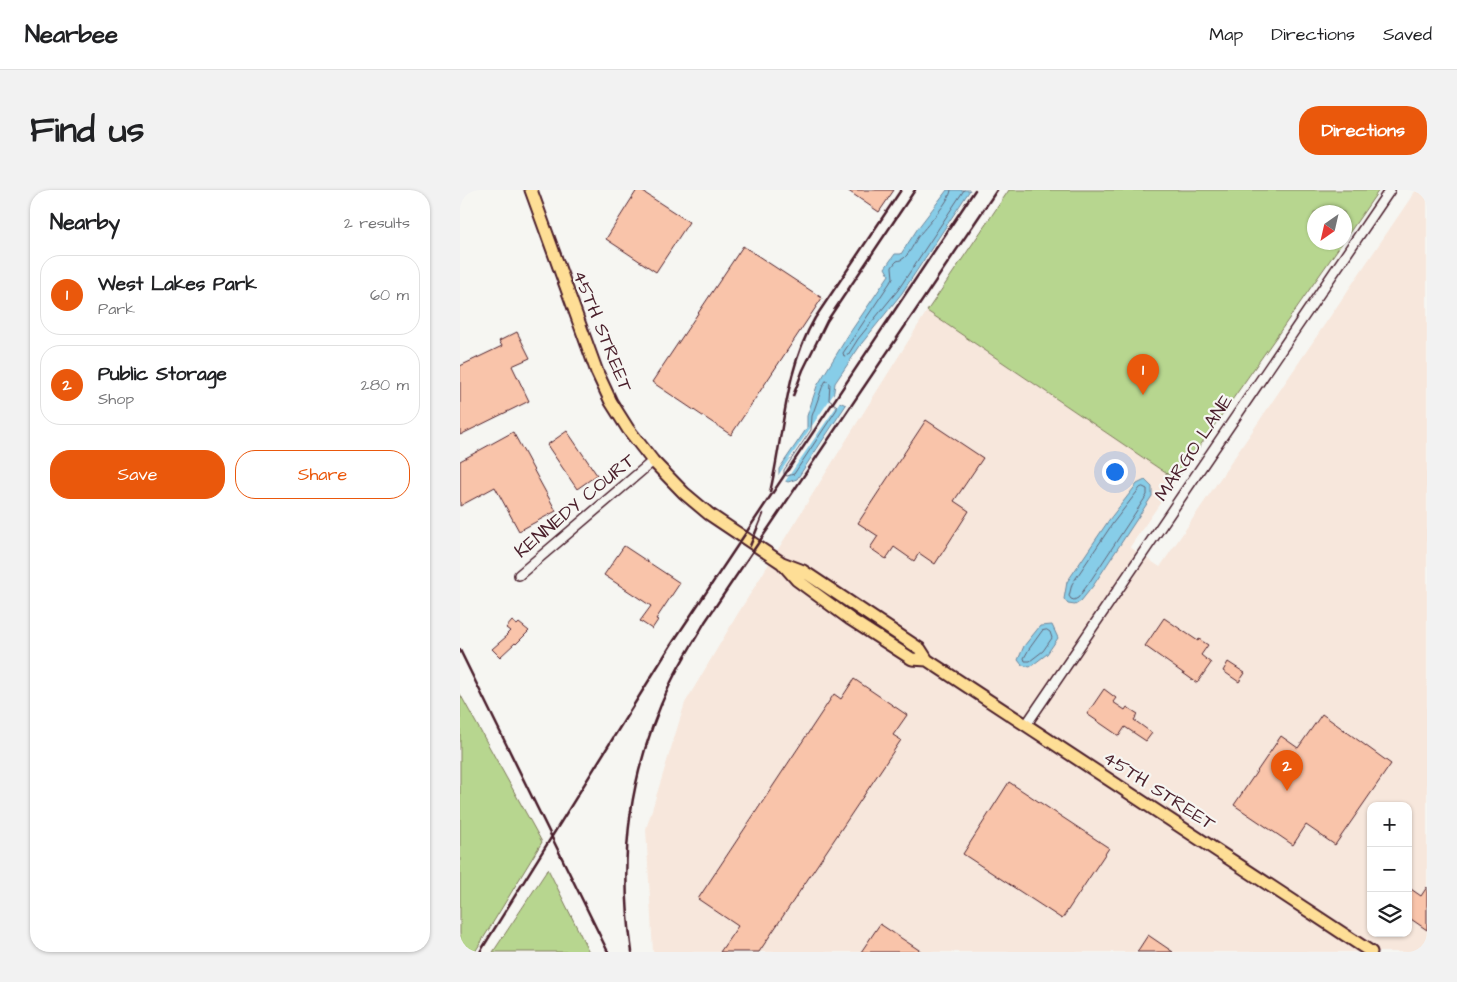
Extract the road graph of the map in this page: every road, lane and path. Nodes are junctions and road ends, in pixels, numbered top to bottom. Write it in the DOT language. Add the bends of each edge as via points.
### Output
graph roads {
  1 [pos="531,190"];
  2 [pos="1390,190"];
  3 [pos="653,462"];
  4 [pos="519,575"];
  5 [pos="1026,725"];
  6 [pos="1371,952"];
  1 -- 3 [label="main road, 45TH STREET" via="597,372 611,402"];
  2 -- 5 [label="street, MARGO LANE"];
  3 -- 4 [label="street, KENNEDY COURT"];
  3 -- 5 [label="main road, 45TH STREET" via="709,514 782,563 803,571 920,649 927,660"];
  5 -- 6 [label="main road, 45TH STREET"];
}
